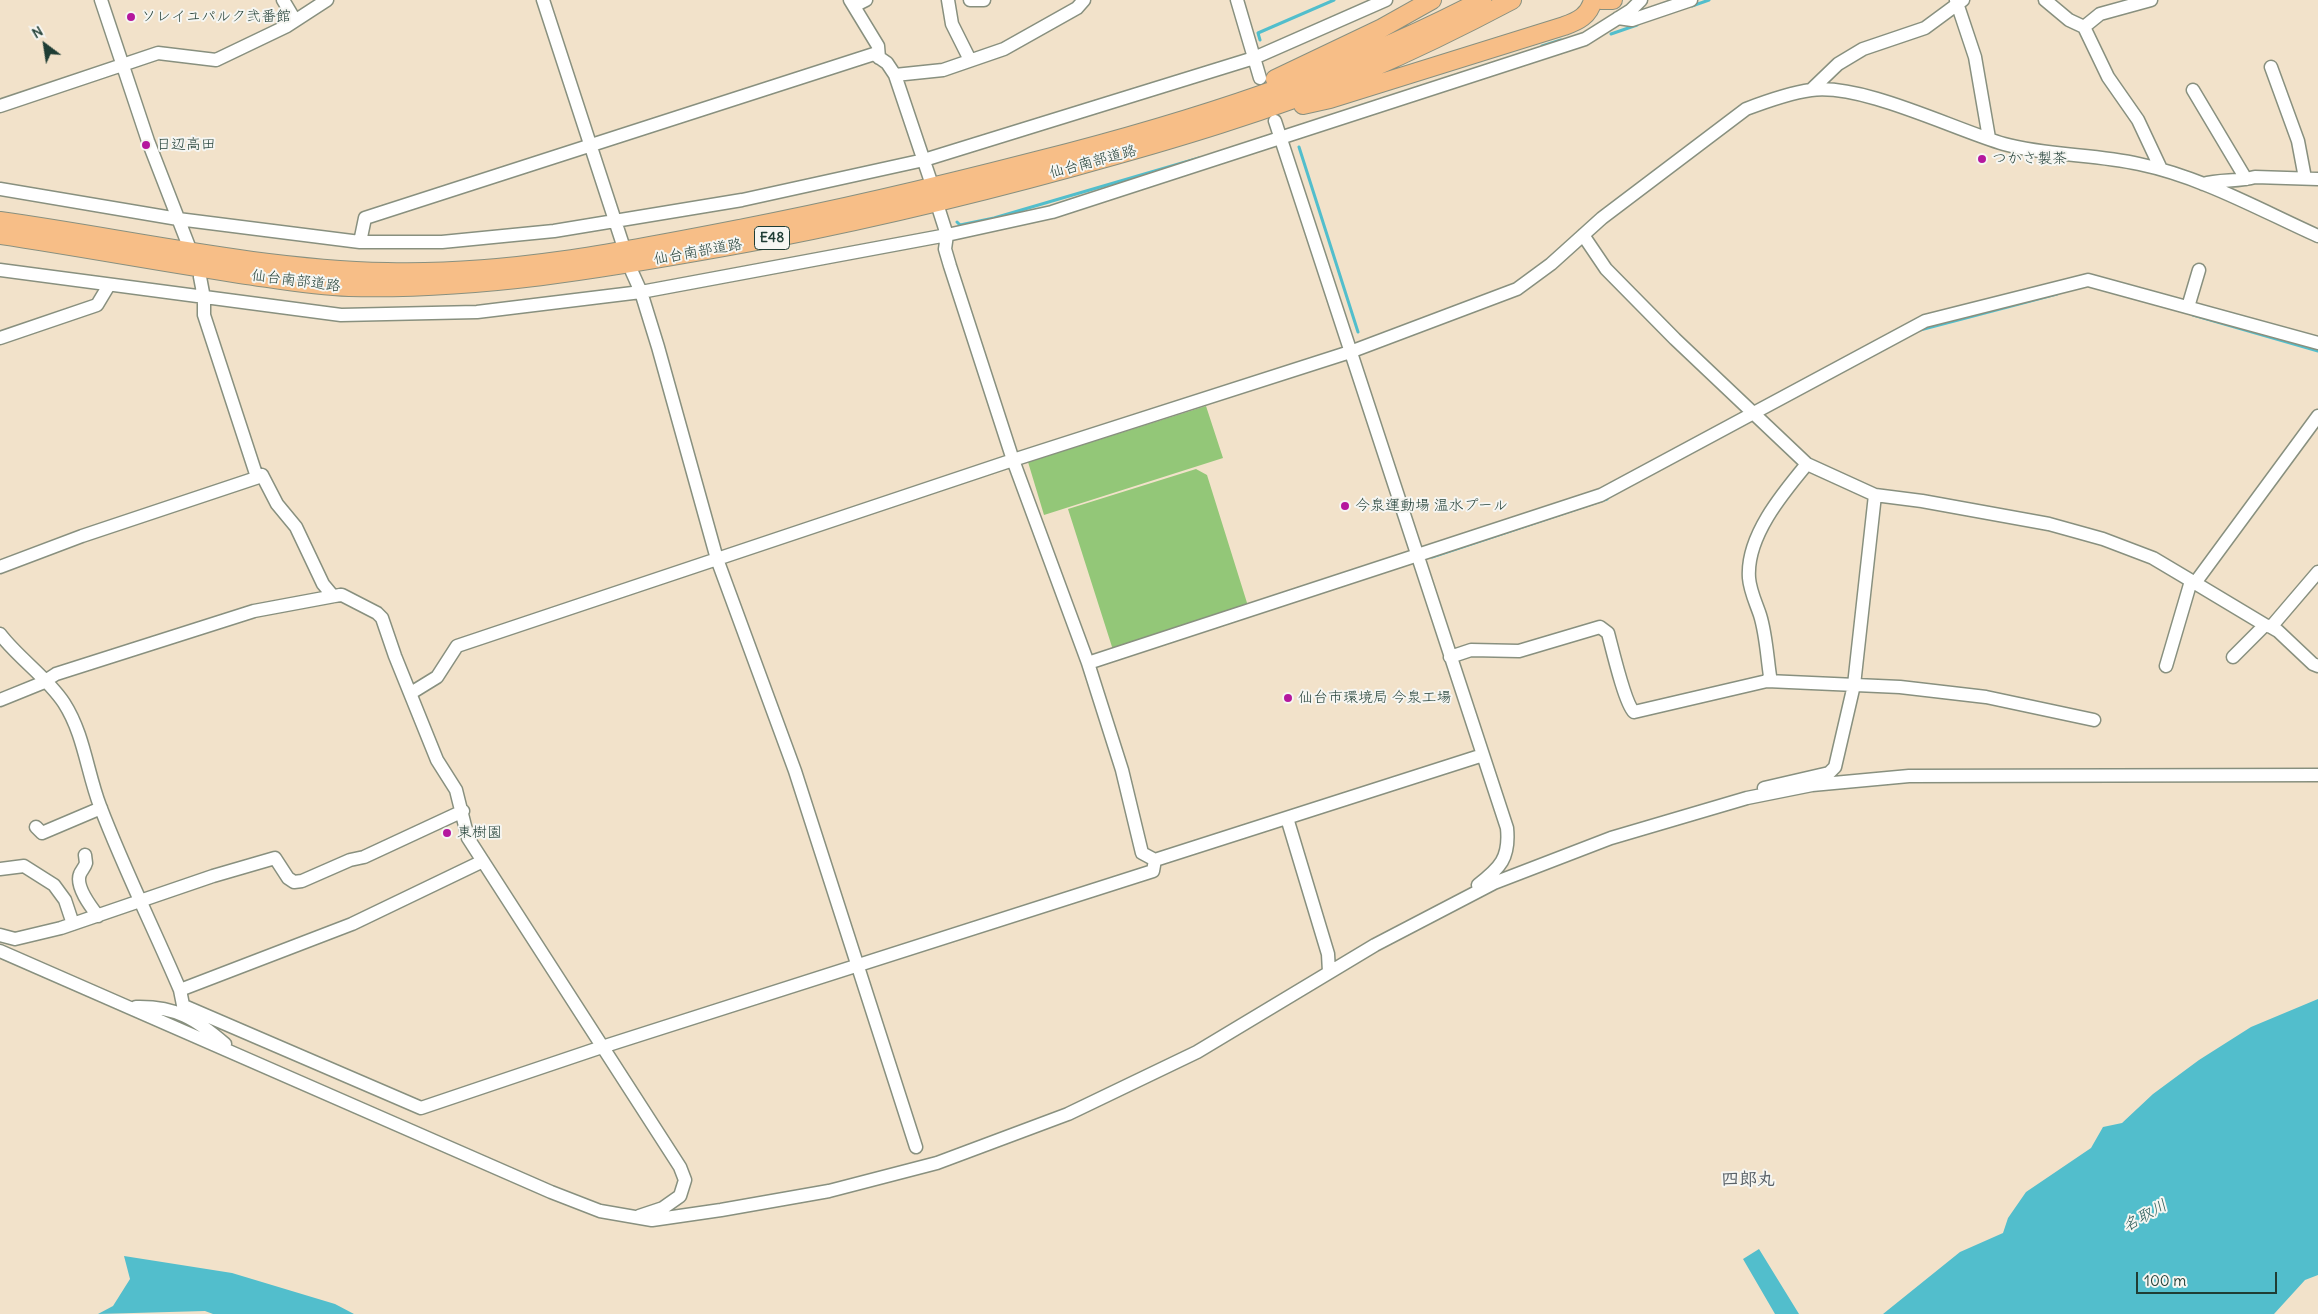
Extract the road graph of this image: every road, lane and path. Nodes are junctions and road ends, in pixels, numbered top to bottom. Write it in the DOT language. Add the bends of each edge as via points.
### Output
graph roads {
  1 [pos="102,0"];
  2 [pos="284,0"];
  3 [pos="327,0"];
  4 [pos="543,0"];
  5 [pos="866,0"];
  6 [pos="948,0"];
  7 [pos="970,0"];
  8 [pos="984,0"];
  9 [pos="1084,0"];
  10 [pos="1238,0"];
  11 [pos="1386,0"];
  12 [pos="1432,0"];
  13 [pos="1482,0"];
  14 [pos="1512,0"];
  15 [pos="1593,0"];
  16 [pos="1601,0"];
  17 [pos="1612,0"];
  18 [pos="1641,0"];
  19 [pos="1691,0"];
  20 [pos="2045,0"];
  21 [pos="2151,0"];
  22 [pos="1959,2"];
  23 [pos="852,3"];
  24 [pos="1618,18"];
  25 [pos="295,20"];
  26 [pos="2084,27"];
  27 [pos="880,58"];
  28 [pos="1254,58"];
  29 [pos="970,60"];
  30 [pos="123,66"];
  31 [pos="2271,67"];
  32 [pos="895,75"];
  33 [pos="1260,78"];
  34 [pos="1812,90"];
  35 [pos="2192,90"];
  36 [pos="0,106"];
  37 [pos="1242,117"];
  38 [pos="1275,122"];
  39 [pos="1989,138"];
  40 [pos="1281,139"];
  41 [pos="1119,140"];
  42 [pos="590,145"];
  43 [pos="924,160"];
  44 [pos="2161,169"];
  45 [pos="2312,178"];
  46 [pos="2246,179"];
  47 [pos="930,180"];
  48 [pos="2202,184"];
  49 [pos="0,189"];
  50 [pos="940,210"];
  51 [pos="178,219"];
  52 [pos="0,220"];
  53 [pos="614,221"];
  54 [pos="0,235"];
  55 [pos="947,235"];
  56 [pos="1583,235"];
  57 [pos="2318,236"];
  58 [pos="360,242"];
  59 [pos="622,242"];
  60 [pos="188,244"];
  61 [pos="0,270"];
  62 [pos="2200,270"];
  63 [pos="632,272"];
  64 [pos="200,278"];
  65 [pos="109,285"];
  66 [pos="641,292"];
  67 [pos="204,298"];
  68 [pos="2188,307"];
  69 [pos="0,338"];
  70 [pos="2318,344"];
  71 [pos="1350,352"];
  72 [pos="1757,416"];
  73 [pos="2318,416"];
  74 [pos="1013,460"];
  75 [pos="1807,464"];
  76 [pos="259,477"];
  77 [pos="1875,495"];
  78 [pos="1416,555"];
  79 [pos="717,559"];
  80 [pos="0,567"];
  81 [pos="2318,572"];
  82 [pos="2193,582"];
  83 [pos="342,595"];
  84 [pos="2268,626"];
  85 [pos="0,634"];
  86 [pos="1453,656"];
  87 [pos="2233,657"];
  88 [pos="1088,663"];
  89 [pos="2166,666"];
  90 [pos="2318,666"];
  91 [pos="45,681"];
  92 [pos="1767,681"];
  93 [pos="1854,685"];
  94 [pos="411,693"];
  95 [pos="0,700"];
  96 [pos="2094,720"];
  97 [pos="1483,755"];
  98 [pos="2318,775"];
  99 [pos="1751,797"];
  100 [pos="101,808"];
  101 [pos="463,811"];
  102 [pos="1287,818"];
  103 [pos="36,827"];
  104 [pos="85,854"];
  105 [pos="1155,860"];
  106 [pos="483,861"];
  107 [pos="0,869"];
  108 [pos="79,882"];
  109 [pos="60,890"];
  110 [pos="140,901"];
  111 [pos="1459,902"];
  112 [pos="98,916"];
  113 [pos="73,924"];
  114 [pos="0,935"];
  115 [pos="0,951"];
  116 [pos="858,967"];
  117 [pos="1329,972"];
  118 [pos="180,990"];
  119 [pos="131,1007"];
  120 [pos="185,1010"];
  121 [pos="602,1047"];
  122 [pos="235,1053"];
  123 [pos="916,1147"];
  124 [pos="636,1219"];
  1 -- 30 [label="street"];
  2 -- 25 [label="street"];
  3 -- 25 [label="street"];
  4 -- 42 [label="street"];
  5 -- 23 [label="street"];
  6 -- 29 [label="street" via="952,24"];
  7 -- 8 [label="street"];
  9 -- 29 [label="street" via="1078,8 1004,49"];
  10 -- 28 [label="street"];
  11 -- 28 [label="street"];
  12 -- 41 [label="highway" via="1282,76"];
  13 -- 41 [label="highway, 仙台南部道路 / E48" via="1400,40 1323,72"];
  14 -- 37 [label="highway, 仙台南部道路 / E48" via="1391,60"];
  15 -- 37 [label="highway" via="1591,9 1583,18 1552,30 1330,99"];
  16 -- 17 [label="highway"];
  18 -- 24 [label="street"];
  19 -- 24 [label="street" via="1632,20"];
  20 -- 26 [label="street" via="2069,20"];
  21 -- 26 [label="street" via="2100,14"];
  22 -- 34 [label="street" via="1925,28 1862,49 1838,64"];
  22 -- 39 [label="street" via="1975,57"];
  23 -- 27 [label="street" via="878,46"];
  24 -- 40 [label="street" via="1585,39"];
  25 -- 30 [label="street" via="216,60 164,53"];
  26 -- 44 [label="street" via="2108,77 2138,120"];
  27 -- 32 [label="street" via="887,62"];
  27 -- 42 [label="street" via="874,54 838,64"];
  28 -- 33 [label="street"];
  28 -- 43 [label="street"];
  29 -- 32 [label="street" via="943,70"];
  30 -- 36 [label="street"];
  30 -- 51 [label="street"];
  31 -- 45 [label="street"];
  32 -- 43 [label="street"];
  34 -- 39 [label="street" via="1836,90 1867,97"];
  34 -- 56 [label="street" via="1773,98 1746,110"];
  35 -- 46 [label="street"];
  37 -- 54 [label="highway, 仙台南部道路 / E48" via="1133,151 921,206 771,238 508,282 335,286 204,269"];
  38 -- 40 [label="street"];
  39 -- 44 [label="street" via="2039,151 2138,163"];
  40 -- 55 [label="street" via="1052,212"];
  40 -- 71 [label="street"];
  41 -- 52 [label="highway, 仙台南部道路 / E48" via="919,192 807,216 548,262 440,271 295,267 205,256"];
  42 -- 53 [label="street"];
  42 -- 58 [label="street" via="365,218"];
  43 -- 47 [label="street"];
  43 -- 53 [label="street" via="742,200"];
  44 -- 48 [label="street"];
  45 -- 46 [label="street"];
  46 -- 48 [label="street" via="2215,180"];
  48 -- 57 [label="street"];
  49 -- 51 [label="street"];
  50 -- 55 [label="street"];
  51 -- 58 [label="street"];
  51 -- 60 [label="street"];
  53 -- 58 [label="street" via="554,231 442,242"];
  53 -- 59 [label="street"];
  55 -- 66 [label="street"];
  55 -- 74 [label="street" via="945,249"];
  56 -- 71 [label="street" via="1517,289"];
  56 -- 72 [label="street" via="1606,269"];
  61 -- 65 [label="street"];
  62 -- 68 [label="street"];
  63 -- 66 [label="street"];
  64 -- 67 [label="street"];
  65 -- 67 [label="street"];
  65 -- 69 [label="street" via="98,305"];
  66 -- 67 [label="street" via="477,312 341,315"];
  66 -- 79 [label="street"];
  67 -- 76 [label="street" via="204,315"];
  68 -- 70 [label="street"];
  68 -- 72 [label="street" via="2088,280 1925,320"];
  71 -- 74 [label="street"];
  71 -- 78 [label="street"];
  72 -- 75 [label="street"];
  72 -- 78 [label="street" via="1601,495"];
  73 -- 82 [label="street"];
  74 -- 79 [label="street"];
  74 -- 88 [label="street"];
  75 -- 77 [label="street"];
  75 -- 92 [label="street" via="1776,501 1755,544 1749,566 1749,579 1761,616 1769,666"];
  76 -- 80 [label="street"];
  76 -- 83 [label="street" via="262,475 277,504 296,527 323,584 333,596"];
  77 -- 82 [label="street" via="2049,524 2153,558"];
  77 -- 93 [label="street"];
  78 -- 86 [label="street"];
  78 -- 88 [label="street"];
  79 -- 94 [label="street" via="457,646 437,677"];
  79 -- 116 [label="street" via="794,771"];
  81 -- 84 [label="street"];
  82 -- 84 [label="street"];
  82 -- 89 [label="street"];
  83 -- 91 [label="street" via="254,611 56,674"];
  83 -- 94 [label="street" via="382,618 394,656"];
  84 -- 87 [label="street"];
  84 -- 90 [label="street"];
  85 -- 91 [label="street"];
  86 -- 92 [label="street" via="1471,650 1519,651 1600,627 1608,633 1625,696 1634,712"];
  86 -- 97 [label="street"];
  88 -- 105 [label="street" via="1122,770 1142,853"];
  91 -- 95 [label="street"];
  91 -- 100 [label="street" via="70,714"];
  92 -- 93 [label="street"];
  93 -- 96 [label="street" via="1986,697"];
  93 -- 99 [label="street" via="1832,771 1767,786"];
  94 -- 101 [label="street" via="437,760 456,790"];
  97 -- 102 [label="street"];
  97 -- 111 [label="street" via="1507,828 1506,855 1496,870"];
  98 -- 99 [label="street" via="1908,776 1812,785"];
  99 -- 111 [label="street" via="1611,838 1494,883"];
  100 -- 103 [label="street" via="42,833"];
  100 -- 110 [label="street"];
  101 -- 106 [label="street" via="468,838"];
  101 -- 110 [label="street" via="364,857 302,881 294,882 288,878 275,858"];
  102 -- 105 [label="street"];
  102 -- 117 [label="street" via="1328,954"];
  104 -- 108 [label="street" via="86,863"];
  105 -- 116 [label="street" via="1153,871"];
  106 -- 118 [label="street" via="352,924"];
  106 -- 121 [label="street"];
  107 -- 109 [label="street" via="24,866"];
  108 -- 109 [label="street"];
  108 -- 112 [label="street"];
  109 -- 113 [label="street"];
  110 -- 112 [label="street"];
  110 -- 118 [label="street"];
  111 -- 117 [label="street"];
  112 -- 113 [label="street"];
  113 -- 114 [label="street" via="15,939"];
  115 -- 119 [label="street"];
  116 -- 121 [label="street"];
  116 -- 123 [label="street"];
  117 -- 124 [label="street" via="1204,1048 1138,1082 1050,1121 937,1163 775,1201 682,1217"];
  118 -- 120 [label="street"];
  119 -- 120 [label="street"];
  119 -- 122 [label="street"];
  120 -- 121 [label="street" via="421,1108"];
  120 -- 122 [label="street"];
  121 -- 124 [label="street" via="680,1167 685,1180 680,1196 663,1208"];
  122 -- 124 [label="street" via="551,1192 600,1211"];
}
